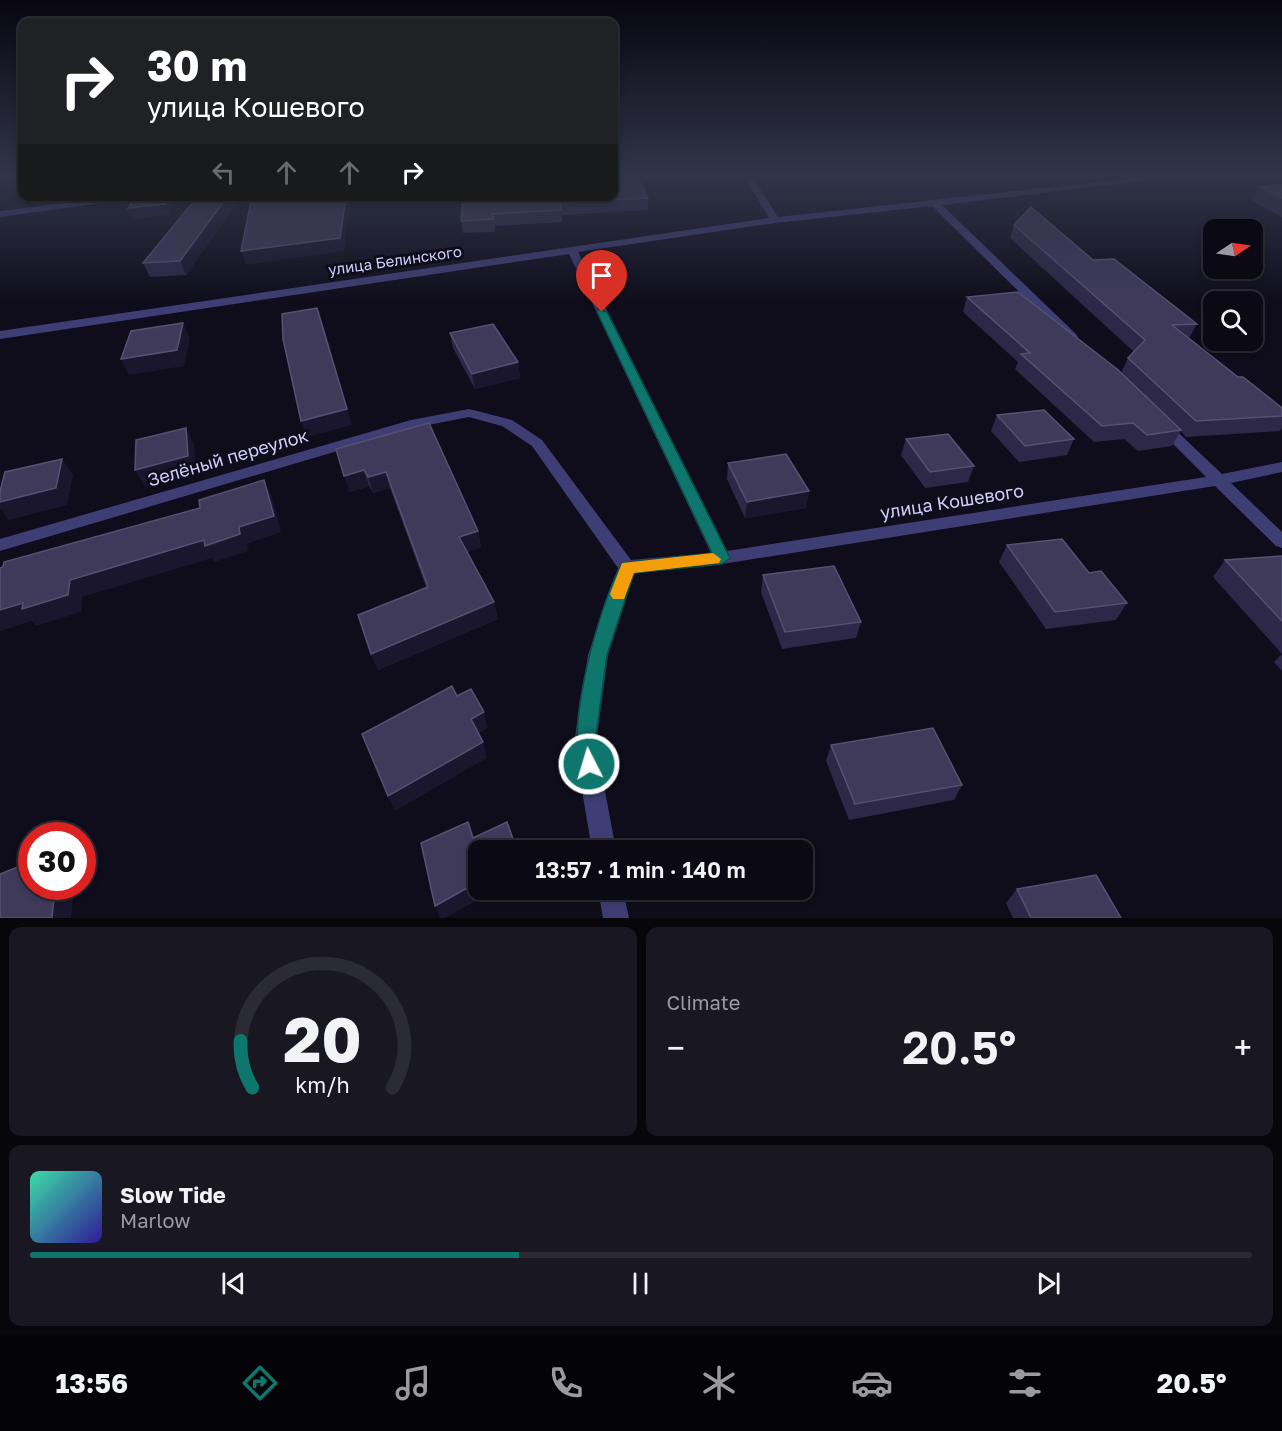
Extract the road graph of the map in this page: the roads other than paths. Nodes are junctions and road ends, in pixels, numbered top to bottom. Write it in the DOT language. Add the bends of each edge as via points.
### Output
graph roads {
  1 [pos="795,218"];
  2 [pos="950,218"];
  3 [pos="775,220"];
  4 [pos="572,250"];
  5 [pos="0,334"];
  6 [pos="1085,350"];
  7 [pos="1152,415"];
  8 [pos="1282,467"];
  9 [pos="1219,480"];
  10 [pos="1282,542"];
  11 [pos="0,545"];
  12 [pos="722,558"];
  13 [pos="627,567"];
  14 [pos="602,840"];
  15 [pos="613,900"];
  16 [pos="616,918"];
  1 -- 3 [label="street, улица Белинского"];
  2 -- 6 [label="street"];
  3 -- 4 [label="street, улица Белинского"];
  4 -- 5 [label="street, улица Белинского"];
  4 -- 12 [label="street"];
  7 -- 9 [label="street"];
  8 -- 9 [label="street, улица Кошевого"];
  9 -- 10 [label="street"];
  9 -- 12 [label="street, улица Кошевого"];
  11 -- 13 [label="street, Зелёный переулок" via="416,423 469,413 507,423 537,443"];
  12 -- 13 [label="street, улица Кошевого"];
  13 -- 14 [label="street" via="598,655 585,743"];
  15 -- 16 [label="street"];
}
